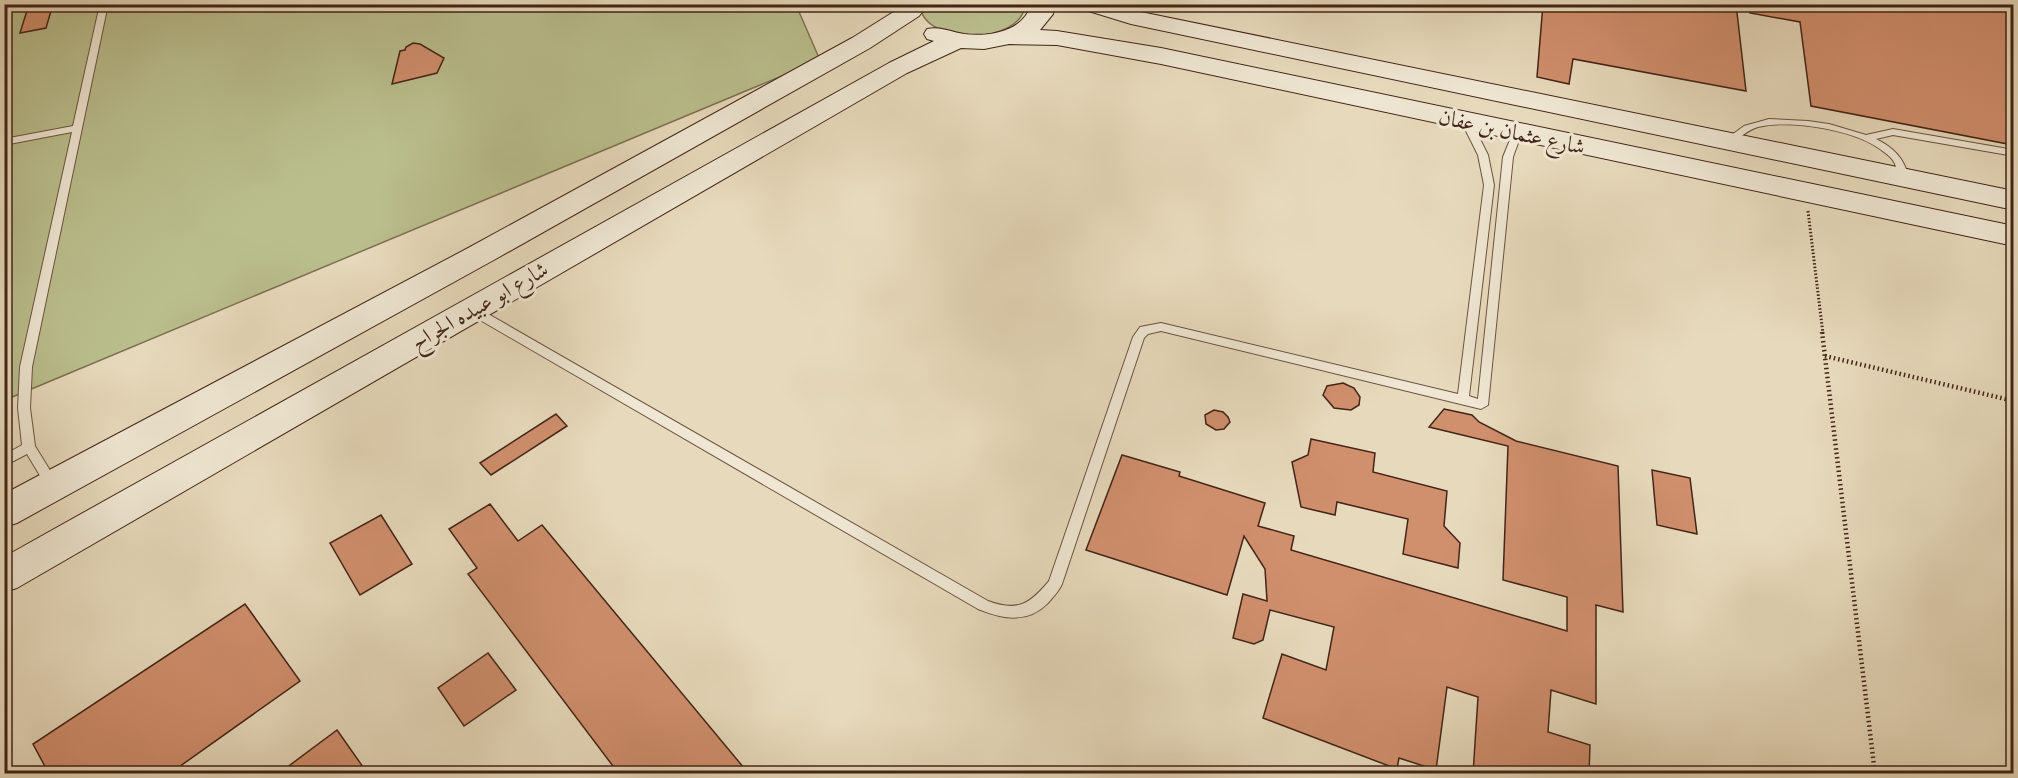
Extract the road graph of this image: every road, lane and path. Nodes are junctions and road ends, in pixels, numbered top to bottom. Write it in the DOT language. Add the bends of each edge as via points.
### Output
graph roads {
  1 [pos="104,4"];
  2 [pos="1043,4"];
  3 [pos="1089,4"];
  4 [pos="911,8"];
  5 [pos="1008,37"];
  6 [pos="957,40"];
  7 [pos="1466,121"];
  8 [pos="78,128"];
  9 [pos="1517,132"];
  10 [pos="1864,138"];
  11 [pos="4,142"];
  12 [pos="1727,142"];
  13 [pos="2013,153"];
  14 [pos="1904,178"];
  15 [pos="1806,193"];
  16 [pos="2013,201"];
  17 [pos="2013,236"];
  18 [pos="472,310"];
  19 [pos="1825,356"];
  20 [pos="1463,399"];
  21 [pos="2013,401"];
  22 [pos="29,447"];
  23 [pos="4,461"];
  24 [pos="53,486"];
  25 [pos="4,512"];
  26 [pos="4,576"];
  27 [pos="1875,774"];
  1 -- 8 [label="lane"];
  2 -- 5 [label="main road" via="1037,20"];
  3 -- 12 [label="main road, شارع عثمان بن عفان" via="1131,17"];
  4 -- 6 [label="main road" via="919,24 935,34"];
  4 -- 24 [label="main road, شارع ابو عبيده الجراح" via="861,43"];
  5 -- 6 [label="main road" via="992,41"];
  5 -- 7 [label="main road, شارع عثمان بن عفان" via="1099,44"];
  6 -- 18 [label="main road, شارع ابو عبيده الجراح" via="898,68"];
  7 -- 9 [label="main road, شارع عثمان بن عفان"];
  7 -- 20 [label="lane" via="1483,155 1489,192"];
  8 -- 11 [label="lane"];
  8 -- 22 [label="lane" via="26,367 24,408"];
  9 -- 15 [label="main road, شارع عثمان بن عفان"];
  9 -- 20 [label="lane" via="1508,157 1485,400 1480,404"];
  10 -- 12 [label="lane" via="1834,127 1783,121 1754,125"];
  10 -- 13 [label="lane" via="1893,132"];
  10 -- 14 [label="lane" via="1894,155"];
  12 -- 14 [label="main road, شارع عثمان بن عفان"];
  14 -- 16 [label="main road, شارع عثمان بن عفان"];
  15 -- 17 [label="main road, شارع عثمان بن عفان"];
  15 -- 19 [label="path"];
  18 -- 20 [label="lane" via="1002,613 1025,612 1041,602 1055,584 1144,330 1161,327"];
  18 -- 26 [label="main road, شارع ابو عبيده الجراح"];
  19 -- 21 [label="path"];
  19 -- 27 [label="path"];
  22 -- 23 [label="lane"];
  22 -- 24 [label="lane"];
  24 -- 25 [label="main road, شارع ابو عبيده الجراح"];
}
